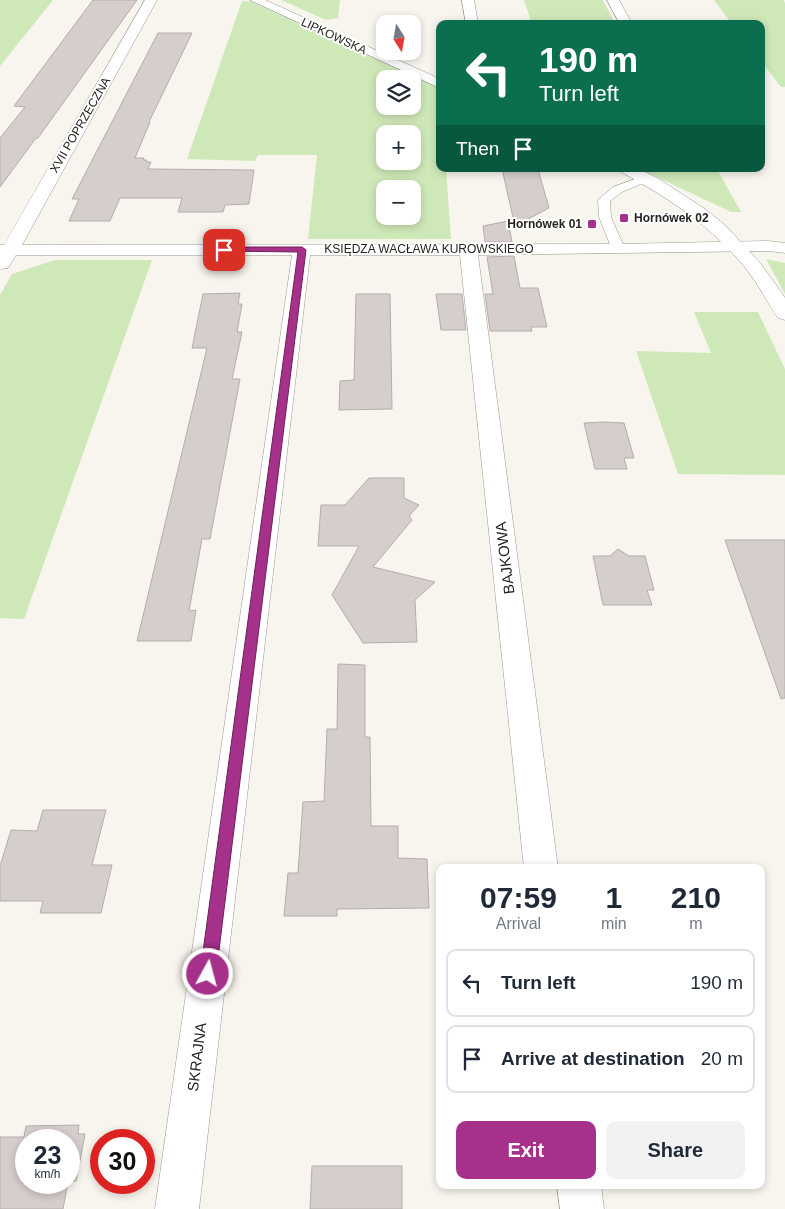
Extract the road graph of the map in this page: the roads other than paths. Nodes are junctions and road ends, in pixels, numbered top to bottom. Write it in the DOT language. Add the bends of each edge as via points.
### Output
graph roads {
  1 [pos="151,0"];
  2 [pos="256,0"];
  3 [pos="468,0"];
  4 [pos="612,0"];
  5 [pos="471,20"];
  6 [pos="624,20"];
  7 [pos="436,82"];
  8 [pos="633,172"];
  9 [pos="646,178"];
  10 [pos="738,248"];
  11 [pos="785,248"];
  12 [pos="618,249"];
  13 [pos="4,250"];
  14 [pos="302,250"];
  15 [pos="468,250"];
  16 [pos="0,268"];
  17 [pos="785,314"];
  18 [pos="541,864"];
  19 [pos="580,1189"];
  20 [pos="177,1209"];
  21 [pos="582,1209"];
  1 -- 13 [label="street, XVII POPRZECZNA"];
  2 -- 7 [label="street, LIPKOWSKA"];
  3 -- 5 [label="street"];
  4 -- 6 [label="street"];
  8 -- 9 [label="street"];
  9 -- 10 [label="street" via="704,214"];
  9 -- 12 [label="lane" via="604,200 606,220"];
  10 -- 11 [label="street"];
  10 -- 12 [label="street, KSIĘDZA WACŁAWA KUROWSKIEGO"];
  10 -- 17 [label="street" via="767,284"];
  12 -- 15 [label="street, KSIĘDZA WACŁAWA KUROWSKIEGO"];
  13 -- 14 [label="street, KSIĘDZA WACŁAWA KUROWSKIEGO"];
  13 -- 16 [label="street, XVII POPRZECZNA"];
  14 -- 15 [label="street, KSIĘDZA WACŁAWA KUROWSKIEGO"];
  14 -- 20 [label="street, SKRAJNA"];
  15 -- 18 [label="street, BAJKOWA"];
  19 -- 21 [label="street"];
}
